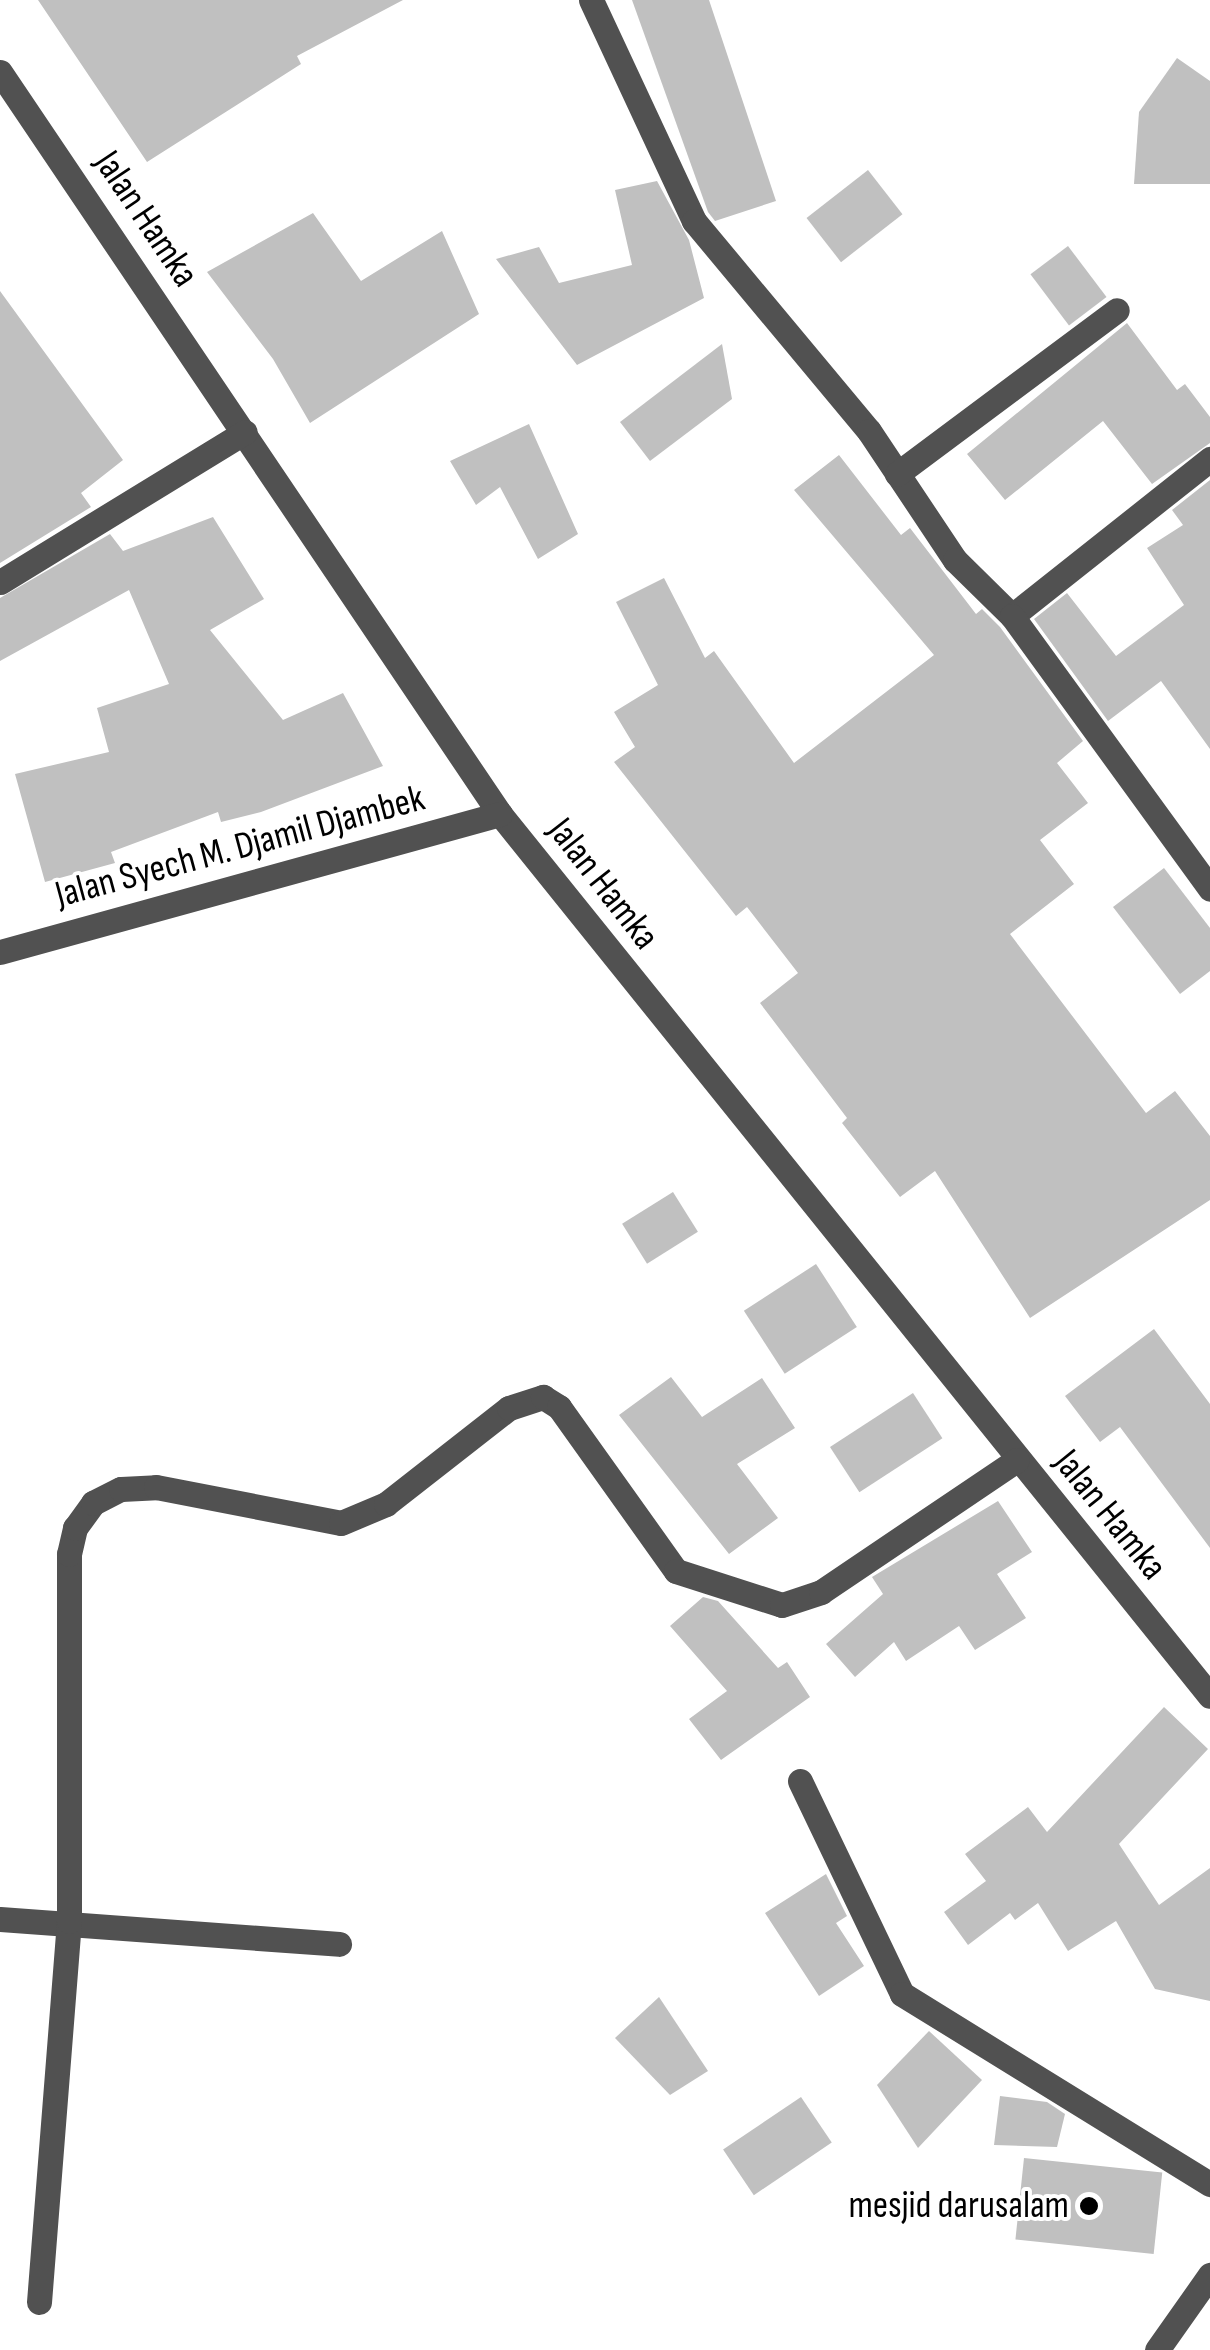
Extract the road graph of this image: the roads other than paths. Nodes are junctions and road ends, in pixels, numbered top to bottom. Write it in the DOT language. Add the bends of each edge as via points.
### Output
graph roads {
  1 [pos="591,0"];
  2 [pos="0,72"];
  3 [pos="1118,310"];
  4 [pos="245,432"];
  5 [pos="1210,460"];
  6 [pos="897,474"];
  7 [pos="0,582"];
  8 [pos="1012,616"];
  9 [pos="500,814"];
  10 [pos="1210,889"];
  11 [pos="0,952"];
  12 [pos="1017,1460"];
  13 [pos="1210,1696"];
  14 [pos="800,1782"];
  15 [pos="0,1919"];
  16 [pos="68,1921"];
  17 [pos="338,1944"];
  18 [pos="1210,2184"];
  19 [pos="1210,2276"];
  20 [pos="40,2302"];
  21 [pos="1157,2350"];
  1 -- 6 [label="street" via="694,221"];
  2 -- 4 [label="street, Jalan Hamka"];
  3 -- 6 [label="street"];
  4 -- 7 [label="street"];
  4 -- 9 [label="street, Jalan Hamka"];
  5 -- 8 [label="street"];
  6 -- 8 [label="street" via="955,560"];
  8 -- 10 [label="street"];
  9 -- 11 [label="street, Jalan Syech M. Djamil Djambek"];
  9 -- 12 [label="street, Jalan Hamka"];
  12 -- 13 [label="street, Jalan Hamka"];
  12 -- 16 [label="street" via="821,1592 782,1605 676,1571 559,1407 543,1398 509,1408 386,1504 353,1520 315,1521 156,1487 121,1490 92,1503 74,1528 68,1554"];
  14 -- 18 [label="street" via="902,1994"];
  15 -- 16 [label="street"];
  16 -- 17 [label="street"];
  16 -- 20 [label="street"];
  19 -- 21 [label="street"];
}
